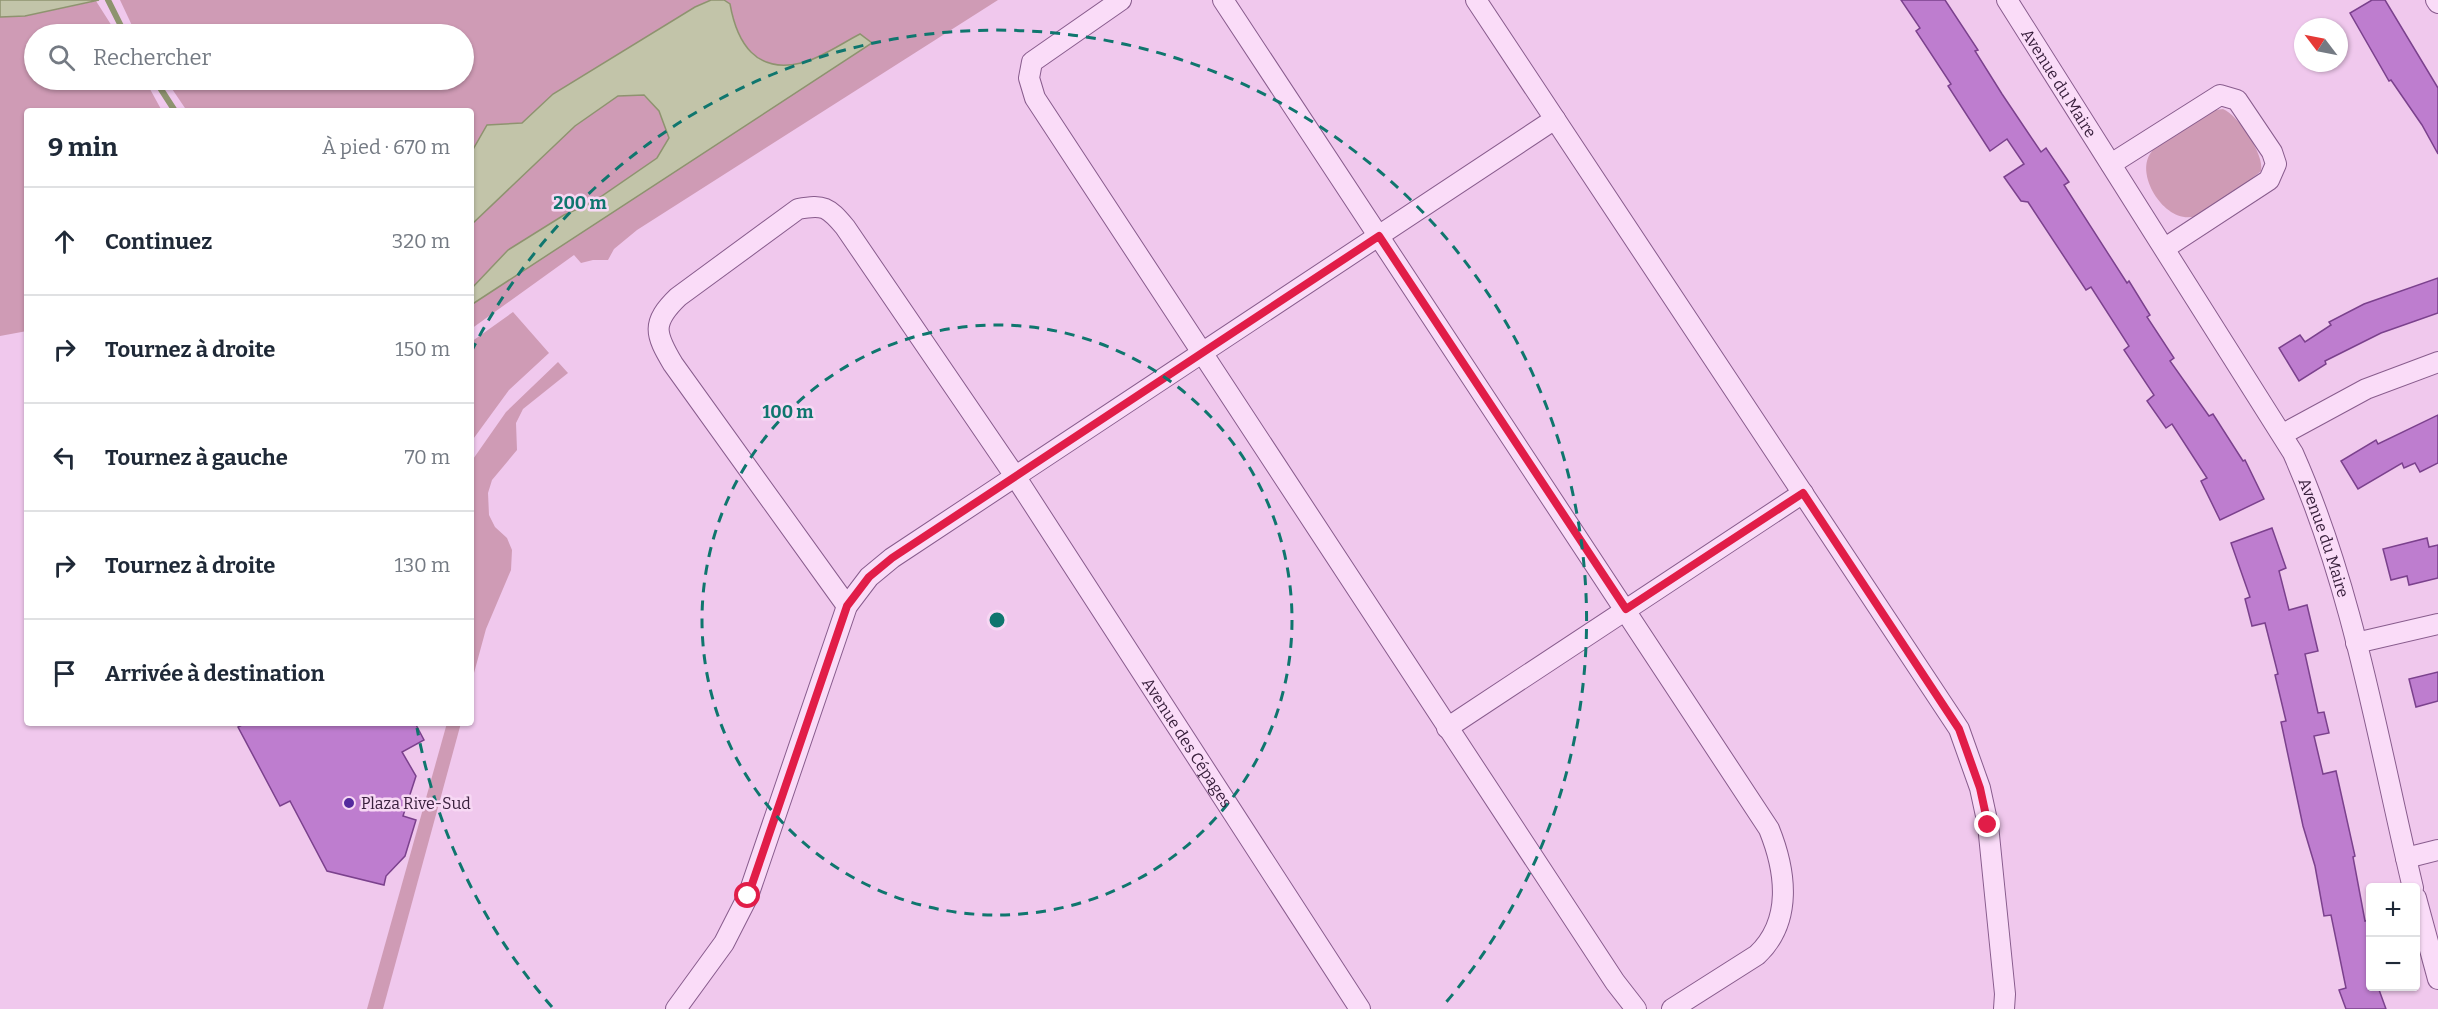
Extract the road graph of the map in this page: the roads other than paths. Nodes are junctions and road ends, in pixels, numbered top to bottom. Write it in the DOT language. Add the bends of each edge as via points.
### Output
graph roads {
  1 [pos="1121,0"];
  2 [pos="1223,0"];
  3 [pos="1476,0"];
  4 [pos="2007,0"];
  5 [pos="1555,119"];
  6 [pos="2111,164"];
  7 [pos="1379,236"];
  8 [pos="2165,248"];
  9 [pos="1200,353"];
  10 [pos="2438,362"];
  11 [pos="2283,434"];
  12 [pos="1015,476"];
  13 [pos="1803,493"];
  14 [pos="847,606"];
  15 [pos="1626,609"];
  16 [pos="2438,624"];
  17 [pos="2356,643"];
  18 [pos="1447,728"];
  19 [pos="2438,850"];
  20 [pos="2406,858"];
  21 [pos="2412,883"];
  22 [pos="2420,908"];
  23 [pos="2431,930"];
  24 [pos="2438,979"];
  25 [pos="676,1009"];
  26 [pos="1360,1009"];
  27 [pos="1636,1009"];
  28 [pos="1672,1009"];
  29 [pos="2004,1009"];
  1 -- 9 [label="street" via="1043,52 1032,62 1029,78 1035,98"];
  2 -- 7 [label="street"];
  3 -- 5 [label="street"];
  4 -- 6 [label="street, Avenue du Maire"];
  5 -- 7 [label="street"];
  5 -- 13 [label="street"];
  6 -- 8 [label="street, Avenue du Maire"];
  6 -- 8 [label="street" via="2220,95 2236,100 2272,152 2276,164 2269,180"];
  7 -- 9 [label="street"];
  7 -- 15 [label="street"];
  8 -- 11 [label="street, Avenue du Maire"];
  9 -- 12 [label="street"];
  9 -- 18 [label="street"];
  10 -- 11 [label="street" via="2366,389"];
  11 -- 17 [label="street, Avenue du Maire" via="2319,514"];
  12 -- 14 [label="street" via="892,558 869,577"];
  12 -- 14 [label="street, Avenue des Cépages" via="829,209 798,209 678,297 663,311 657,325 660,343"];
  12 -- 26 [label="street, Avenue des Cépages"];
  13 -- 15 [label="street"];
  13 -- 29 [label="street" via="1959,729 1972,762 1988,825"];
  14 -- 25 [label="street" via="748,896 724,943"];
  15 -- 18 [label="street"];
  15 -- 28 [label="street" via="1769,829 1781,870 1784,898 1776,931 1767,946 1743,966"];
  16 -- 17 [label="street"];
  17 -- 20 [label="street, Avenue du Maire"];
  18 -- 27 [label="street"];
  19 -- 20 [label="street"];
  20 -- 21 [label="street, Avenue du Maire"];
  22 -- 23 [label="street"];
  23 -- 24 [label="street"];
}
